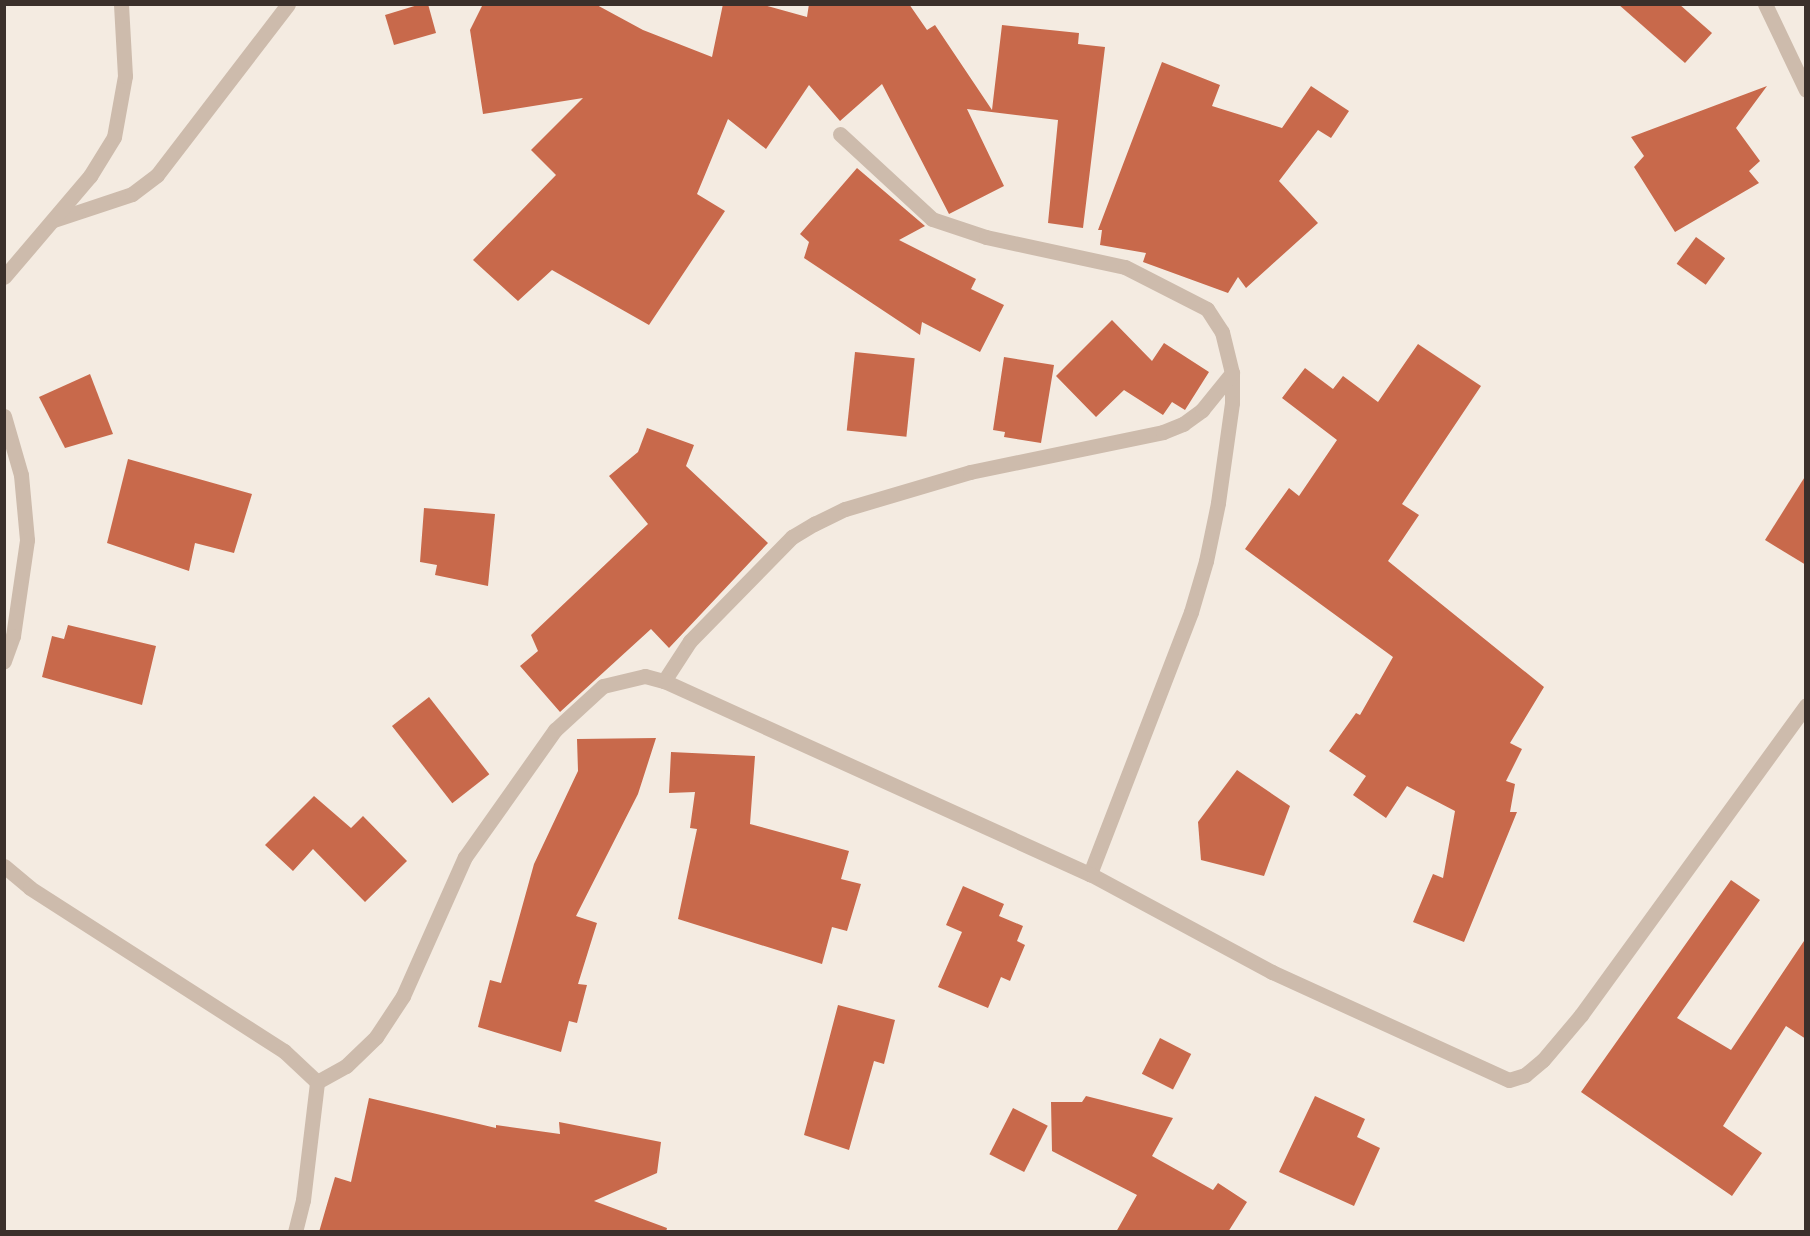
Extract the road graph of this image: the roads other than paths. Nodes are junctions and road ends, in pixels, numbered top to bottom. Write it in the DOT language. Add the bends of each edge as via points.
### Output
graph roads {
  1 [pos="121,4"];
  2 [pos="288,4"];
  3 [pos="1765,4"];
  4 [pos="1806,90"];
  5 [pos="840,134"];
  6 [pos="54,220"];
  7 [pos="4,277"];
  8 [pos="1232,373"];
  9 [pos="4,416"];
  10 [pos="4,662"];
  11 [pos="664,681"];
  12 [pos="1806,705"];
  13 [pos="4,866"];
  14 [pos="1090,874"];
  15 [pos="317,1082"];
  16 [pos="295,1232"];
  1 -- 6 [label="street" via="125,76 114,137 90,176"];
  2 -- 6 [label="street" via="157,175 132,194"];
  3 -- 4 [label="street"];
  5 -- 8 [label="street" via="932,219 986,237 1125,267 1207,309 1222,332"];
  6 -- 7 [label="street"];
  8 -- 11 [label="street" via="1202,410 1163,432 970,472 845,509 814,524 792,537 697,633"];
  8 -- 14 [label="street" via="1226,457 1203,571 1191,612"];
  9 -- 10 [label="street" via="21,475 27,540 13,636"];
  11 -- 14 [label="street"];
  11 -- 15 [label="street" via="645,676 603,686 555,730 465,857 403,996 376,1037 346,1066"];
  12 -- 14 [label="street" via="1581,1014 1543,1060 1525,1075 1509,1080 1272,972"];
  13 -- 15 [label="street" via="30,888 284,1051"];
  15 -- 16 [label="street" via="303,1200"];
}
